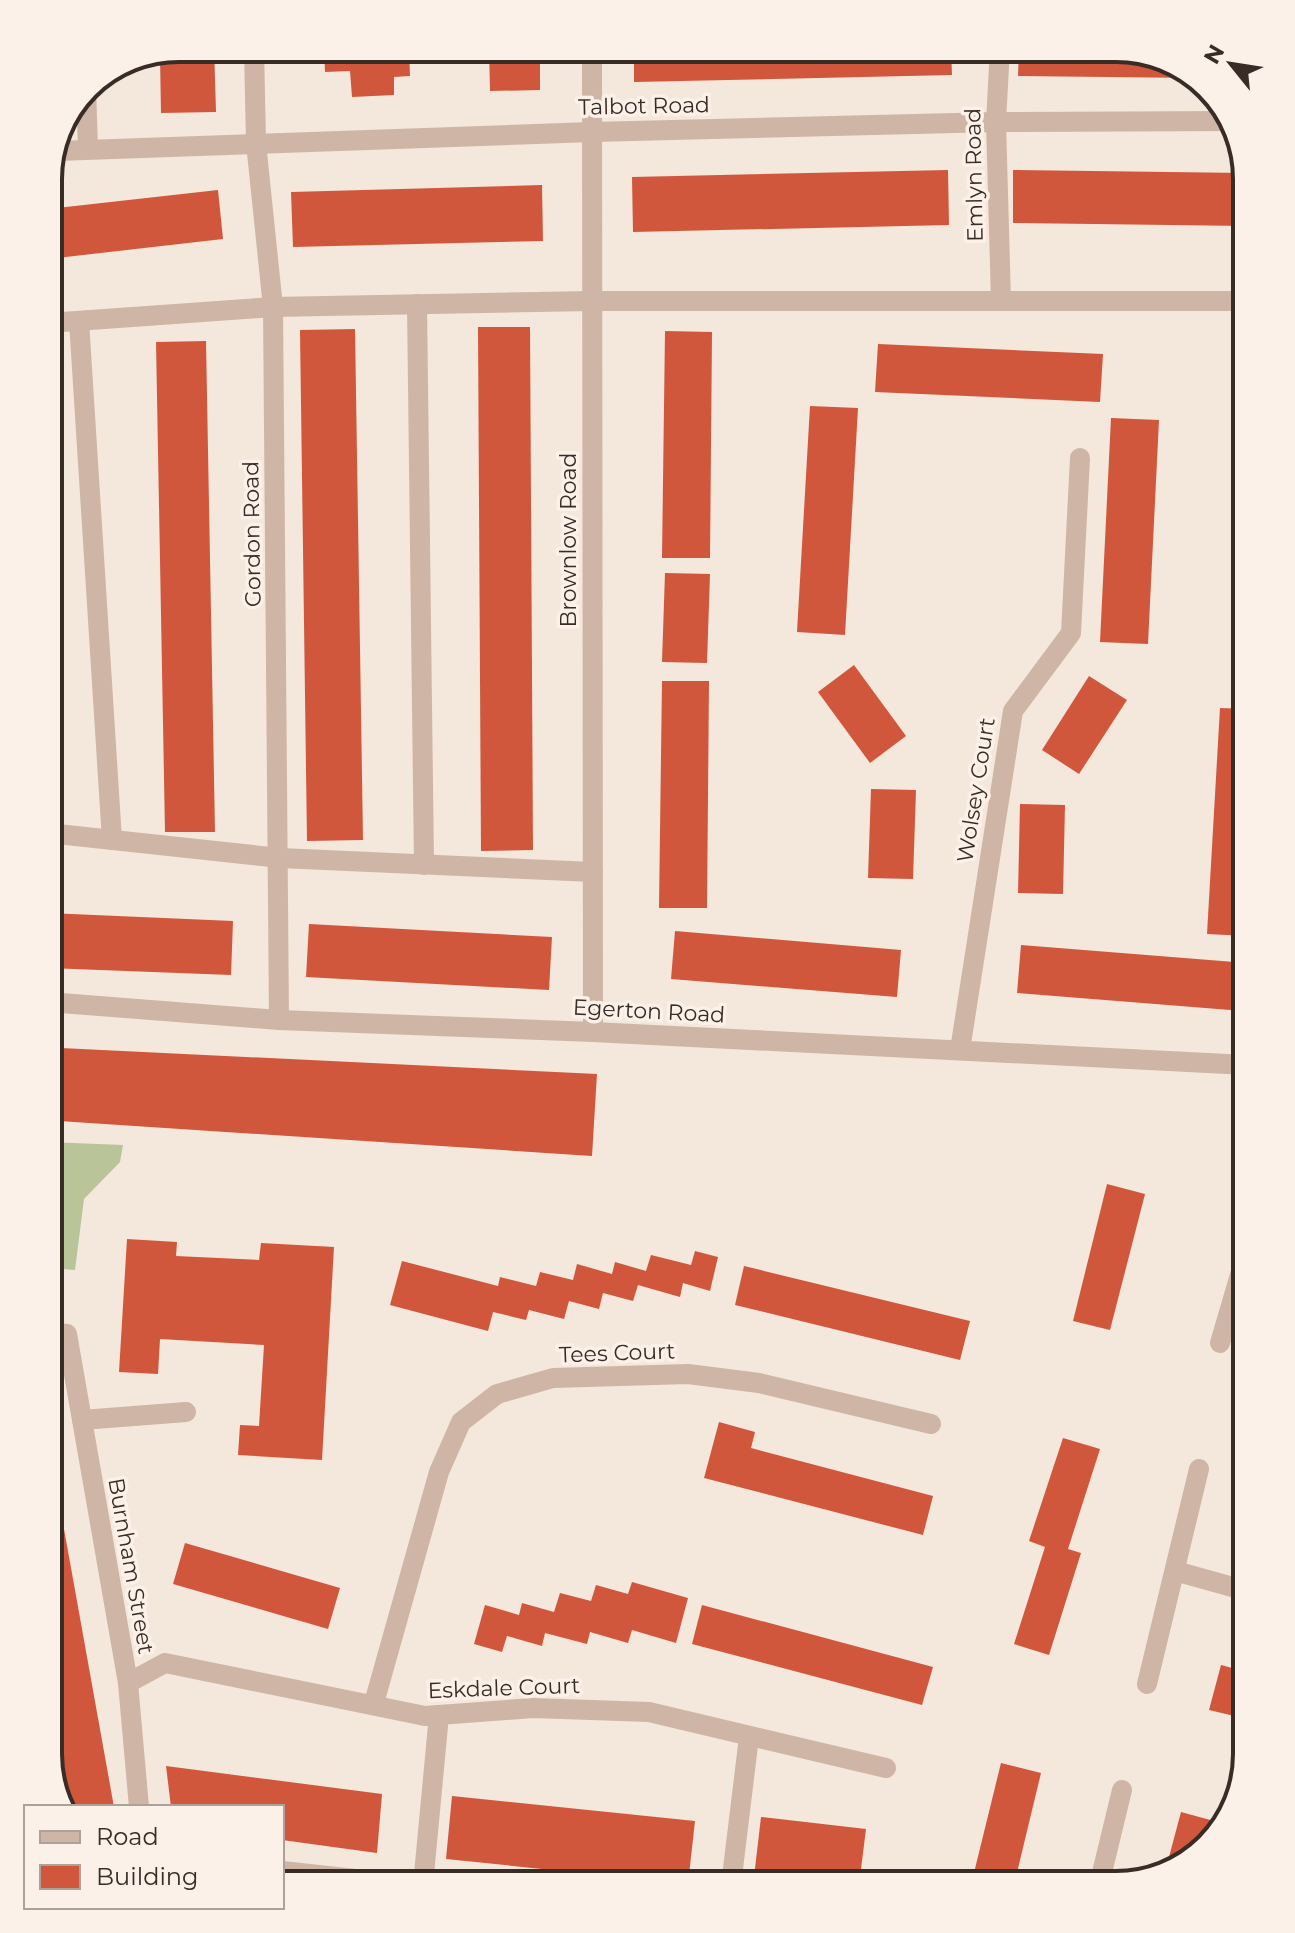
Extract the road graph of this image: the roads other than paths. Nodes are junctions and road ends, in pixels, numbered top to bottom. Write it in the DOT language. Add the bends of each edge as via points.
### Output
graph roads {
  1 [pos="254,62"];
  2 [pos="592,62"];
  3 [pos="999,62"];
  4 [pos="87,108"];
  5 [pos="1217,121"];
  6 [pos="996,122"];
  7 [pos="592,132"];
  8 [pos="256,143"];
  9 [pos="88,149"];
  10 [pos="66,150"];
  11 [pos="592,301"];
  12 [pos="1001,301"];
  13 [pos="1233,301"];
  14 [pos="417,304"];
  15 [pos="273,307"];
  16 [pos="79,321"];
  17 [pos="62,322"];
  18 [pos="1080,458"];
  19 [pos="62,835"];
  20 [pos="112,840"];
  21 [pos="280,858"];
  22 [pos="424,865"];
  23 [pos="593,872"];
  24 [pos="62,1003"];
  25 [pos="279,1020"];
  26 [pos="593,1032"];
  27 [pos="960,1050"];
  28 [pos="1233,1064"];
  29 [pos="1233,1299"];
  30 [pos="1220,1343"];
  31 [pos="62,1350"];
  32 [pos="186,1412"];
  33 [pos="82,1420"];
  34 [pos="931,1424"];
  35 [pos="1199,1469"];
  36 [pos="1175,1571"];
  37 [pos="1233,1587"];
  38 [pos="128,1683"];
  39 [pos="1147,1684"];
  40 [pos="374,1703"];
  41 [pos="439,1715"];
  42 [pos="749,1737"];
  43 [pos="886,1768"];
  44 [pos="1122,1790"];
  45 [pos="139,1805"];
  46 [pos="424,1871"];
  47 [pos="733,1871"];
  48 [pos="1102,1871"];
  1 -- 8 [label="street, Gordon Road"];
  2 -- 7 [label="street, Brownlow Road"];
  3 -- 6 [label="street, Emlyn Road"];
  4 -- 9 [label="street"];
  5 -- 6 [label="street, Talbot Road"];
  6 -- 7 [label="street, Talbot Road"];
  6 -- 12 [label="street, Emlyn Road"];
  7 -- 8 [label="street, Talbot Road"];
  7 -- 11 [label="street, Brownlow Road"];
  8 -- 9 [label="street, Talbot Road"];
  8 -- 15 [label="street, Gordon Road"];
  9 -- 10 [label="street, Talbot Road"];
  11 -- 12 [label="street"];
  11 -- 14 [label="street"];
  11 -- 23 [label="street, Brownlow Road"];
  12 -- 13 [label="street"];
  14 -- 15 [label="street"];
  14 -- 22 [label="street"];
  15 -- 16 [label="street"];
  15 -- 21 [label="street, Gordon Road"];
  16 -- 17 [label="street"];
  16 -- 20 [label="street"];
  18 -- 27 [label="street, Wolsey Court" via="1071,633 1013,711"];
  19 -- 20 [label="street"];
  20 -- 21 [label="street"];
  21 -- 22 [label="street"];
  21 -- 25 [label="street, Gordon Road"];
  22 -- 23 [label="street"];
  23 -- 26 [label="street, Brownlow Road"];
  24 -- 25 [label="street, Egerton Road"];
  25 -- 26 [label="street, Egerton Road"];
  26 -- 27 [label="street, Egerton Road"];
  27 -- 28 [label="street, Egerton Road"];
  29 -- 30 [label="street"];
  31 -- 33 [label="street, Burnham Street"];
  32 -- 33 [label="street"];
  33 -- 38 [label="street, Burnham Street"];
  34 -- 40 [label="street, Tees Court" via="759,1383 688,1374 553,1378 497,1394 461,1422 439,1472"];
  35 -- 36 [label="street"];
  36 -- 37 [label="street"];
  36 -- 39 [label="street"];
  38 -- 40 [label="street, Eskdale Court" via="165,1663"];
  38 -- 45 [label="street, Burnham Street"];
  40 -- 41 [label="street, Eskdale Court"];
  41 -- 42 [label="street, Eskdale Court" via="533,1708 649,1712"];
  41 -- 46 [label="street"];
  42 -- 43 [label="street, Eskdale Court"];
  42 -- 47 [label="street"];
  44 -- 48 [label="street"];
}
